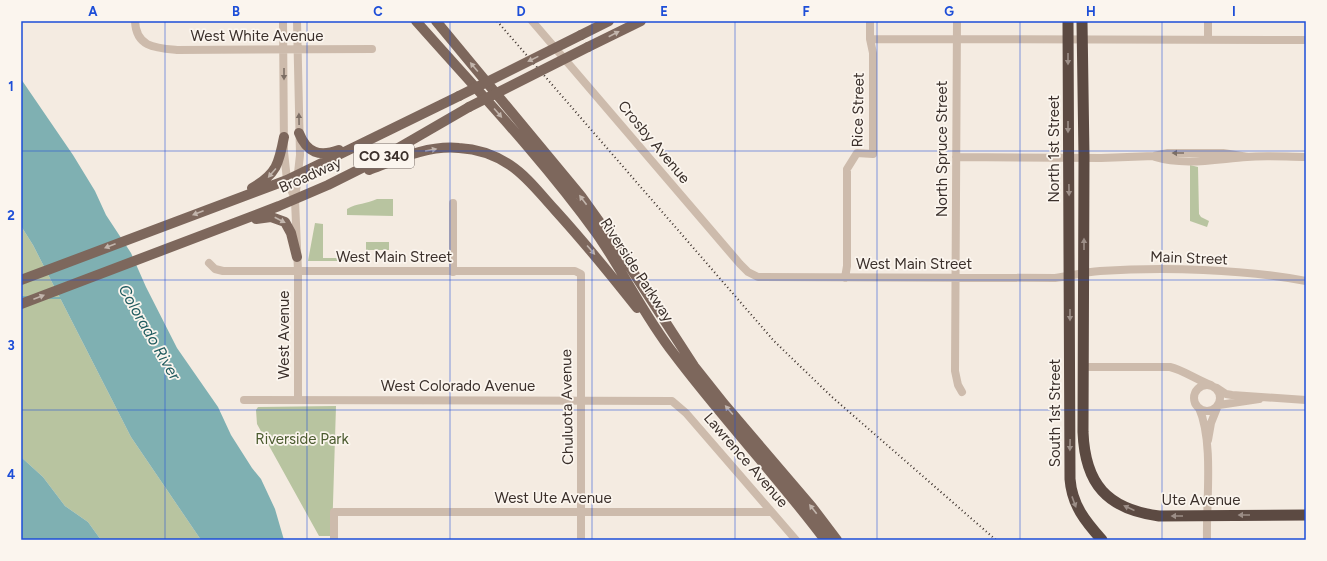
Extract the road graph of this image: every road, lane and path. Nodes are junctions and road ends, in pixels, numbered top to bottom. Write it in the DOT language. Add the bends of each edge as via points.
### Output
graph roads {
  1 [pos="135,21"];
  2 [pos="283,21"];
  3 [pos="297,21"];
  4 [pos="416,21"];
  5 [pos="436,21"];
  6 [pos="532,21"];
  7 [pos="609,21"];
  8 [pos="641,21"];
  9 [pos="870,21"];
  10 [pos="957,21"];
  11 [pos="1068,21"];
  12 [pos="1082,21"];
  13 [pos="1208,21"];
  14 [pos="870,39"];
  15 [pos="957,39"];
  16 [pos="1068,39"];
  17 [pos="1083,40"];
  18 [pos="1208,40"];
  19 [pos="1306,40"];
  20 [pos="283,49"];
  21 [pos="298,49"];
  22 [pos="372,49"];
  23 [pos="299,133"];
  24 [pos="284,136"];
  25 [pos="371,139"];
  26 [pos="956,157"];
  27 [pos="1068,157"];
  28 [pos="1084,157"];
  29 [pos="1306,157"];
  30 [pos="299,174"];
  31 [pos="287,180"];
  32 [pos="328,185"];
  33 [pos="295,200"];
  34 [pos="453,203"];
  35 [pos="212,208"];
  36 [pos="215,230"];
  37 [pos="297,257"];
  38 [pos="209,263"];
  39 [pos="298,270"];
  40 [pos="453,272"];
  41 [pos="581,274"];
  42 [pos="1084,274"];
  43 [pos="1070,276"];
  44 [pos="758,277"];
  45 [pos="845,278"];
  46 [pos="956,278"];
  47 [pos="21,280"];
  48 [pos="1306,281"];
  49 [pos="21,304"];
  50 [pos="672,352"];
  51 [pos="1084,367"];
  52 [pos="1188,376"];
  53 [pos="1214,387"];
  54 [pos="962,392"];
  55 [pos="1194,396"];
  56 [pos="1263,397"];
  57 [pos="244,400"];
  58 [pos="298,400"];
  59 [pos="1306,400"];
  60 [pos="581,401"];
  61 [pos="672,402"];
  62 [pos="1218,406"];
  63 [pos="1198,408"];
  64 [pos="1207,444"];
  65 [pos="1103,491"];
  66 [pos="582,512"];
  67 [pos="771,512"];
  68 [pos="1306,515"];
  69 [pos="1206,516"];
  70 [pos="334,540"];
  71 [pos="581,540"];
  72 [pos="796,540"];
  73 [pos="825,540"];
  74 [pos="837,540"];
  75 [pos="1102,540"];
  76 [pos="1207,540"];
  1 -- 20 [label="street, West White Avenue" via="136,34 144,42 161,49"];
  2 -- 20 [label="street"];
  3 -- 21 [label="street"];
  4 -- 50 [label="main road, Riverside Parkway, one-way" via="452,59 564,190 598,235"];
  74 -- 5 [label="main road, Riverside Parkway, one-way" via="694,366 581,196"];
  6 -- 44 [label="street, Crosby Avenue" via="740,264"];
  7 -- 25 [label="main road, Broadway / CO 340, one-way, bridge"];
  32 -- 8 [label="main road, Broadway / CO 340, one-way, bridge" via="374,162 469,107"];
  9 -- 14 [label="street, Rice Street"];
  10 -- 15 [label="street, North Spruce Street"];
  11 -- 16 [label="highway, North 1st Street"];
  12 -- 17 [label="highway, North 1st Street"];
  13 -- 18 [label="street"];
  14 -- 15 [label="street"];
  14 -- 45 [label="street, Rice Street" via="873,54 873,154 857,153 848,169"];
  15 -- 16 [label="street"];
  15 -- 26 [label="street, North Spruce Street"];
  16 -- 17 [label="street"];
  16 -- 27 [label="highway, North 1st Street, one-way"];
  17 -- 18 [label="street"];
  17 -- 28 [label="highway, North 1st Street"];
  18 -- 19 [label="street"];
  20 -- 21 [label="street, West White Avenue"];
  20 -- 24 [label="street, one-way"];
  21 -- 22 [label="street, West White Avenue"];
  23 -- 21 [label="street, one-way"];
  23 -- 25 [label="main road" via="306,146 314,152 326,154"];
  23 -- 30 [label="street"];
  24 -- 31 [label="street"];
  24 -- 35 [label="main road, one-way" via="277,167 270,176"];
  25 -- 30 [label="main road, Broadway / CO 340"];
  26 -- 27 [label="street"];
  26 -- 46 [label="street, North Spruce Street"];
  27 -- 28 [label="street"];
  27 -- 43 [label="highway, North 1st Street, one-way"];
  28 -- 29 [label="street" via="1154,156 1167,161"];
  42 -- 28 [label="highway, North 1st Street, one-way"];
  30 -- 31 [label="main road, Broadway / CO 340"];
  30 -- 33 [label="street"];
  31 -- 33 [label="street"];
  31 -- 35 [label="main road, Broadway / CO 340"];
  32 -- 33 [label="main road, Broadway / CO 340"];
  32 -- 50 [label="main road, one-way" via="435,149 472,149 496,157 518,171 591,249"];
  33 -- 36 [label="main road, Broadway / CO 340"];
  33 -- 37 [label="street, West Avenue"];
  34 -- 40 [label="street"];
  35 -- 47 [label="main road, Broadway / CO 340, one-way"];
  36 -- 37 [label="main road, one-way" via="255,220 277,218 288,226"];
  49 -- 36 [label="main road, Broadway / CO 340, one-way"];
  37 -- 39 [label="street, West Avenue"];
  38 -- 39 [label="street, West Main Street" via="215,269 223,270"];
  39 -- 40 [label="street, West Main Street"];
  39 -- 58 [label="street, West Avenue"];
  40 -- 41 [label="street, West Main Street" via="575,271"];
  41 -- 60 [label="street, Chuluota Avenue"];
  42 -- 43 [label="street, Main Street"];
  42 -- 48 [label="street, Main Street" via="1098,271 1184,270 1273,276"];
  42 -- 51 [label="highway, South 1st Street"];
  43 -- 46 [label="street, West Main Street"];
  43 -- 75 [label="highway, South 1st Street, one-way" via="1071,489 1078,510"];
  44 -- 45 [label="street, West Main Street"];
  45 -- 46 [label="street, West Main Street"];
  46 -- 54 [label="street, North Spruce Street" via="956,372"];
  50 -- 73 [label="main road, Riverside Parkway"];
  51 -- 52 [label="street" via="1166,367 1177,369"];
  51 -- 65 [label="highway, South 1st Street" via="1084,451 1089,471"];
  52 -- 53 [label="street"];
  52 -- 55 [label="street"];
  53 -- 55 [label="street" via="1199,387"];
  53 -- 56 [label="street" via="1226,394"];
  53 -- 62 [label="street" via="1221,396"];
  55 -- 63 [label="street"];
  56 -- 59 [label="street"];
  56 -- 62 [label="street"];
  57 -- 58 [label="street, West Colorado Avenue"];
  58 -- 60 [label="street, West Colorado Avenue"];
  60 -- 61 [label="street, West Colorado Avenue"];
  60 -- 66 [label="street, Chuluota Avenue"];
  61 -- 67 [label="street, Lawrence Avenue" via="686,412"];
  62 -- 63 [label="street" via="1208,412"];
  62 -- 64 [label="street" via="1212,418"];
  63 -- 64 [label="street" via="1204,423"];
  64 -- 69 [label="street"];
  69 -- 65 [label="highway, Ute Avenue, one-way" via="1142,514 1115,502"];
  66 -- 67 [label="street, West Ute Avenue"];
  66 -- 70 [label="street, West Ute Avenue" via="334,512"];
  66 -- 71 [label="street, Chuluota Avenue"];
  67 -- 72 [label="street, Lawrence Avenue"];
  68 -- 69 [label="highway, Ute Avenue, one-way"];
  69 -- 76 [label="street"];
}
